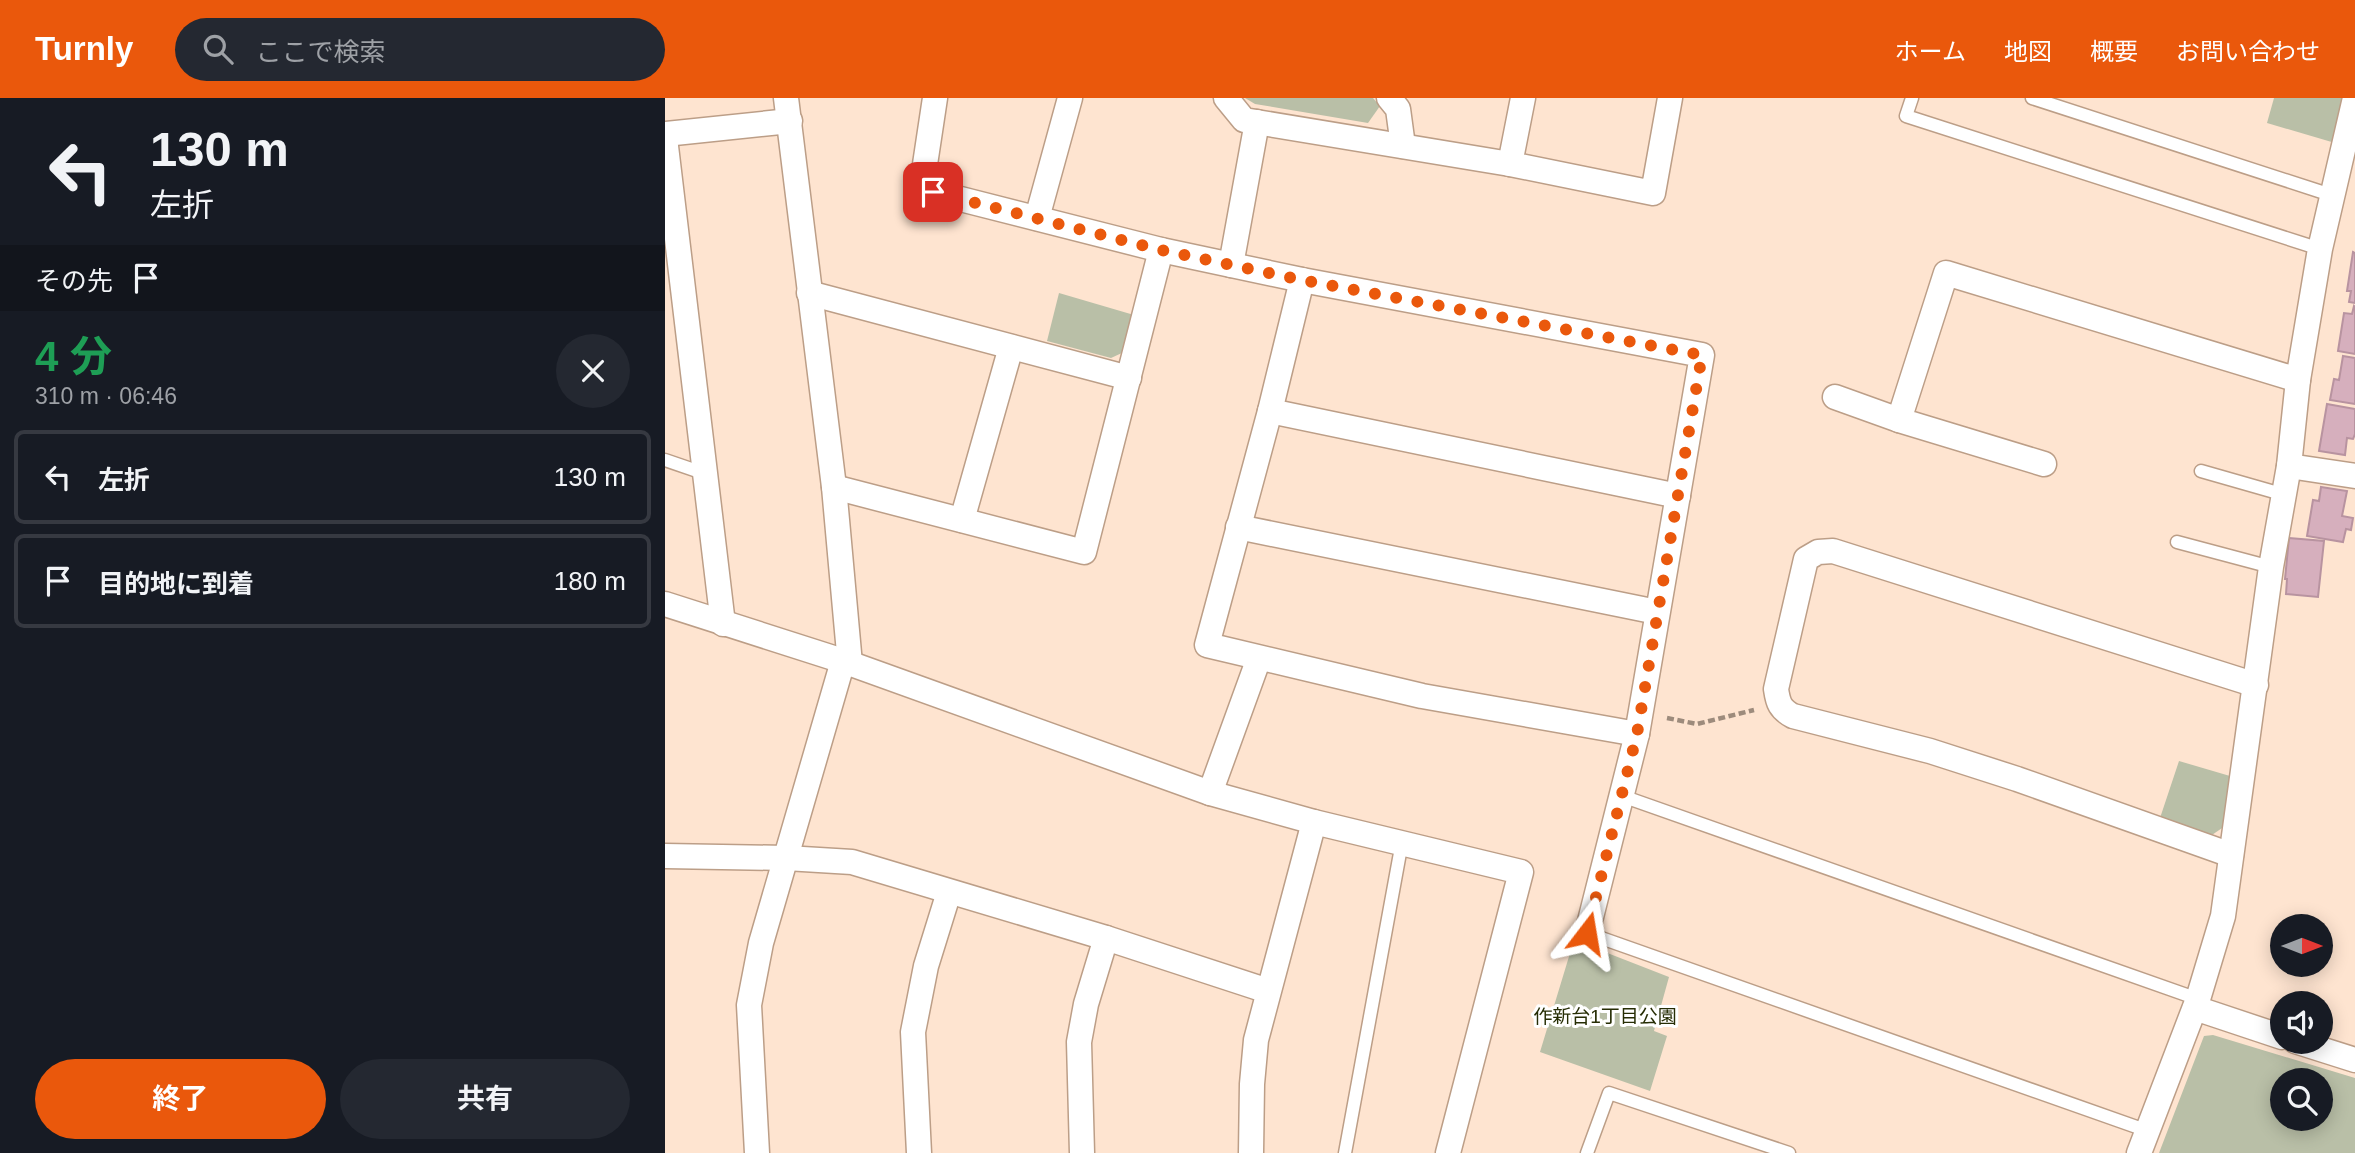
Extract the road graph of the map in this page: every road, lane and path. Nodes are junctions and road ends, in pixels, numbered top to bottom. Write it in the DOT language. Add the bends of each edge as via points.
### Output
graph roads {
  1 [pos="935,98"];
  2 [pos="1070,98"];
  3 [pos="1226,98"];
  4 [pos="1389,98"];
  5 [pos="1523,98"];
  6 [pos="1670,98"];
  7 [pos="1912,98"];
  8 [pos="2032,98"];
  9 [pos="2355,98"];
  10 [pos="788,109"];
  11 [pos="1257,122"];
  12 [pos="665,136"];
  13 [pos="1402,146"];
  14 [pos="1510,164"];
  15 [pos="2331,195"];
  16 [pos="1037,218"];
  17 [pos="671,244"];
  18 [pos="2320,249"];
  19 [pos="1161,250"];
  20 [pos="1231,265"];
  21 [pos="1302,280"];
  22 [pos="809,293"];
  23 [pos="1011,346"];
  24 [pos="1129,378"];
  25 [pos="2298,380"];
  26 [pos="1835,397"];
  27 [pos="1270,411"];
  28 [pos="1899,419"];
  29 [pos="665,460"];
  30 [pos="2044,464"];
  31 [pos="2289,466"];
  32 [pos="2201,471"];
  33 [pos="703,473"];
  34 [pos="2355,476"];
  35 [pos="834,487"];
  36 [pos="2284,495"];
  37 [pos="1678,496"];
  38 [pos="962,520"];
  39 [pos="1238,527"];
  40 [pos="2177,542"];
  41 [pos="2271,567"];
  42 [pos="665,604"];
  43 [pos="1657,612"];
  44 [pos="723,624"];
  45 [pos="1259,658"];
  46 [pos="846,662"];
  47 [pos="2256,685"];
  48 [pos="1778,703"];
  49 [pos="1639,723"];
  50 [pos="1210,793"];
  51 [pos="1622,796"];
  52 [pos="1314,822"];
  53 [pos="1402,842"];
  54 [pos="2231,855"];
  55 [pos="665,856"];
  56 [pos="786,858"];
  57 [pos="949,892"];
  58 [pos="1587,933"];
  59 [pos="1106,938"];
  60 [pos="1268,991"];
  61 [pos="2196,1004"];
  62 [pos="2270,1032"];
  63 [pos="2333,1053"];
  64 [pos="2355,1060"];
  65 [pos="2143,1142"];
  66 [pos="757,1153"];
  67 [pos="919,1153"];
  68 [pos="1082,1153"];
  69 [pos="1251,1153"];
  70 [pos="1345,1153"];
  71 [pos="1448,1153"];
  72 [pos="1587,1153"];
  73 [pos="1789,1153"];
  1 -- 16 [label="street" via="924,172 933,192"];
  2 -- 16 [label="street"];
  3 -- 11 [label="street" via="1244,120"];
  4 -- 13 [label="street" via="1398,109"];
  5 -- 14 [label="street"];
  6 -- 14 [label="street" via="1653,193"];
  7 -- 18 [label="lane" via="1906,116"];
  8 -- 15 [label="lane"];
  9 -- 15 [label="street"];
  10 -- 12 [label="street"];
  10 -- 22 [label="street"];
  11 -- 13 [label="street"];
  11 -- 20 [label="street"];
  12 -- 17 [label="street"];
  13 -- 14 [label="street"];
  15 -- 18 [label="street"];
  16 -- 19 [label="street"];
  17 -- 33 [label="street"];
  18 -- 25 [label="street"];
  19 -- 20 [label="street"];
  19 -- 24 [label="street"];
  20 -- 21 [label="street"];
  21 -- 27 [label="street"];
  21 -- 37 [label="street" via="1702,355"];
  22 -- 23 [label="street"];
  22 -- 35 [label="street"];
  23 -- 24 [label="street"];
  23 -- 38 [label="street"];
  24 -- 38 [label="street" via="1084,552"];
  25 -- 28 [label="street" via="1946,273"];
  25 -- 31 [label="street"];
  26 -- 28 [label="street"];
  27 -- 37 [label="street"];
  27 -- 39 [label="street"];
  28 -- 30 [label="street"];
  29 -- 33 [label="lane"];
  31 -- 34 [label="street"];
  31 -- 36 [label="street"];
  32 -- 36 [label="lane"];
  33 -- 44 [label="street"];
  35 -- 38 [label="street"];
  35 -- 46 [label="street"];
  36 -- 41 [label="street"];
  37 -- 43 [label="street"];
  39 -- 43 [label="street"];
  39 -- 45 [label="street" via="1207,645"];
  40 -- 41 [label="lane"];
  41 -- 47 [label="street"];
  42 -- 44 [label="street"];
  43 -- 49 [label="street"];
  44 -- 46 [label="street"];
  45 -- 49 [label="street" via="1422,696"];
  45 -- 50 [label="street"];
  46 -- 50 [label="street"];
  46 -- 56 [label="street"];
  47 -- 48 [label="street" via="1825,551 1806,559 1776,689"];
  47 -- 54 [label="street"];
  48 -- 49 [label="path" via="1697,724"];
  48 -- 54 [label="street" via="1793,716 1930,751"];
  49 -- 51 [label="street"];
  50 -- 52 [label="street"];
  51 -- 58 [label="street"];
  51 -- 61 [label="lane"];
  52 -- 53 [label="street"];
  52 -- 60 [label="street"];
  53 -- 70 [label="lane"];
  53 -- 71 [label="street" via="1521,872"];
  54 -- 61 [label="street" via="2223,916"];
  55 -- 56 [label="street"];
  56 -- 57 [label="street" via="852,862"];
  56 -- 66 [label="street" via="749,1005"];
  57 -- 59 [label="street"];
  57 -- 67 [label="street" via="926,966 913,1032"];
  58 -- 65 [label="lane"];
  59 -- 60 [label="street"];
  59 -- 68 [label="street" via="1079,1042"];
  60 -- 69 [label="street" via="1256,1040"];
  61 -- 62 [label="street"];
  61 -- 65 [label="street"];
  63 -- 64 [label="street"];
  72 -- 73 [label="lane" via="1609,1093"];
}
